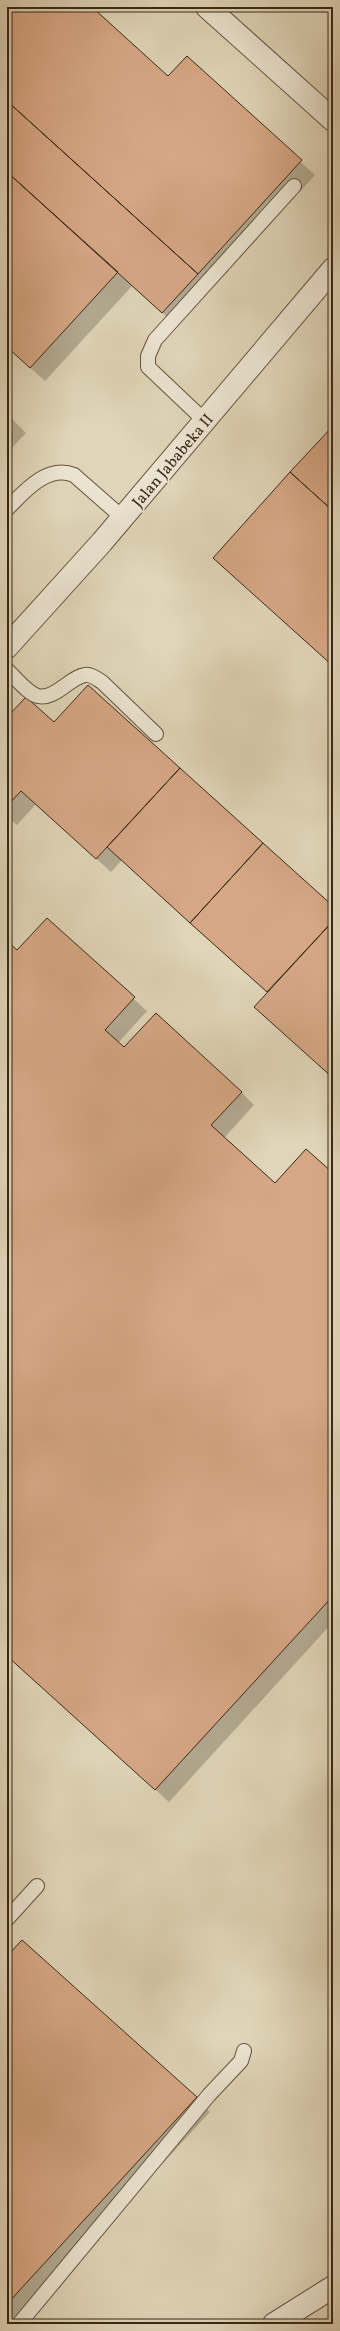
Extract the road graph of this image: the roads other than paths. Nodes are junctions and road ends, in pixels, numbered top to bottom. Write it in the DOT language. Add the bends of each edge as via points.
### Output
graph roads {
  1 [pos="207,7"];
  2 [pos="333,120"];
  3 [pos="294,186"];
  4 [pos="333,269"];
  5 [pos="205,421"];
  6 [pos="7,510"];
  7 [pos="123,518"];
  8 [pos="7,647"];
  9 [pos="7,670"];
  10 [pos="156,734"];
  11 [pos="37,1886"];
  12 [pos="7,1919"];
  13 [pos="244,2051"];
  14 [pos="333,2287"];
  15 [pos="19,2324"];
  16 [pos="274,2324"];
  1 -- 2 [label="street"];
  3 -- 5 [label="lane" via="155,340 148,356 148,368"];
  4 -- 5 [label="street, Jalan Jababeka II"];
  5 -- 7 [label="street, Jalan Jababeka II"];
  6 -- 7 [label="lane" via="30,487 48,475 66,472 74,475"];
  7 -- 8 [label="street, Jalan Jababeka II"];
  9 -- 10 [label="lane" via="37,696 44,696 68,685 78,677 93,677 102,682"];
  11 -- 12 [label="lane"];
  13 -- 15 [label="lane" via="241,2061 209,2095"];
  14 -- 16 [label="street"];
}
